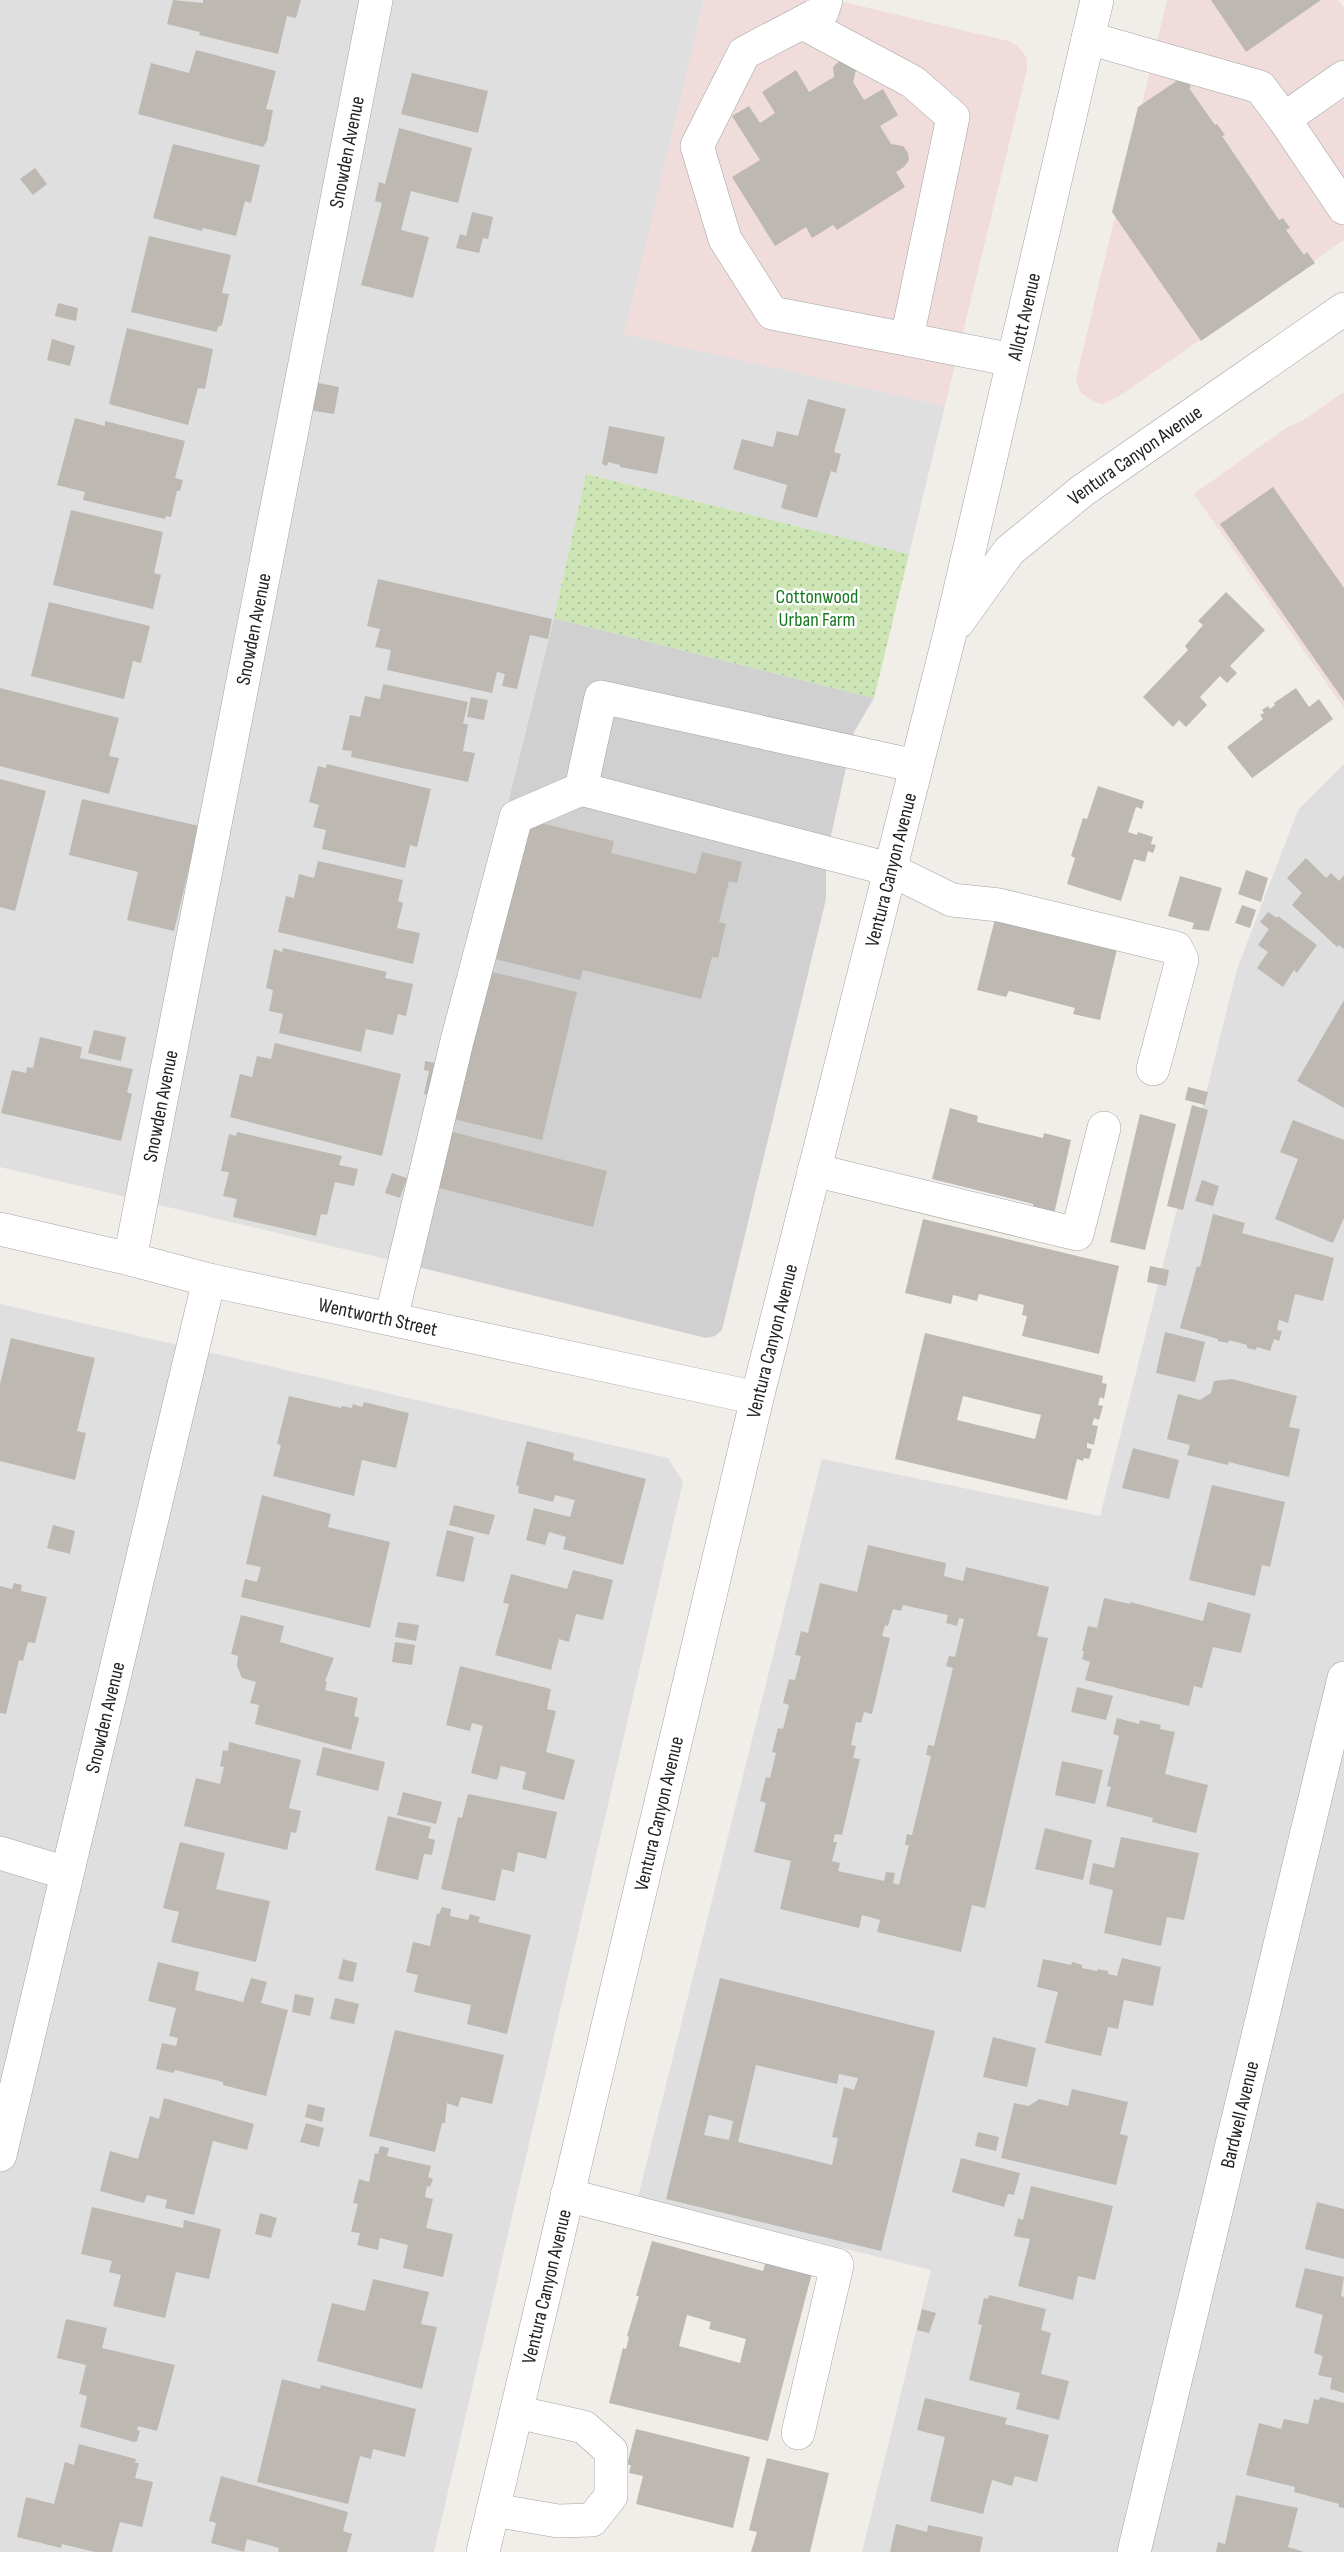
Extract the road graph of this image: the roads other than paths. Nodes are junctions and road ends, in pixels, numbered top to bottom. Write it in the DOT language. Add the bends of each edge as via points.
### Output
graph roads {
  1 [pos="376,0"];
  2 [pos="826,0"];
  3 [pos="1096,0"];
  4 [pos="803,23"];
  5 [pos="1088,38"];
  6 [pos="1344,77"];
  7 [pos="1284,119"];
  8 [pos="1344,208"];
  9 [pos="1344,309"];
  10 [pos="907,338"];
  11 [pos="1013,360"];
  12 [pos="950,633"];
  13 [pos="916,766"];
  14 [pos="581,789"];
  15 [pos="889,869"];
  16 [pos="1153,1069"];
  17 [pos="1104,1128"];
  18 [pos="814,1170"];
  19 [pos="0,1229"];
  20 [pos="130,1259"];
  21 [pos="209,1280"];
  22 [pos="391,1319"];
  23 [pos="758,1398"];
  24 [pos="1344,1678"];
  25 [pos="0,1853"];
  26 [pos="66,1873"];
  27 [pos="0,2155"];
  28 [pos="567,2195"];
  29 [pos="516,2412"];
  30 [pos="798,2433"];
  31 [pos="493,2510"];
  32 [pos="483,2552"];
  33 [pos="1134,2552"];
  1 -- 20 [label="street, Snowden Avenue"];
  2 -- 4 [label="street" via="822,12"];
  3 -- 5 [label="street, Allott Avenue"];
  4 -- 10 [label="street" via="913,82 953,117"];
  4 -- 10 [label="street" via="744,52 697,146 725,239 772,313"];
  5 -- 7 [label="street" via="1260,87"];
  5 -- 11 [label="street, Allott Avenue"];
  6 -- 7 [label="street"];
  7 -- 8 [label="street"];
  9 -- 12 [label="street, Ventura Canyon Avenue" via="1082,491 1009,551"];
  10 -- 11 [label="street"];
  11 -- 12 [label="street, Allott Avenue"];
  12 -- 13 [label="street, Ventura Canyon Avenue"];
  13 -- 14 [label="street" via="601,697"];
  13 -- 15 [label="street, Ventura Canyon Avenue"];
  14 -- 15 [label="street"];
  14 -- 22 [label="street" via="516,817 457,1041"];
  15 -- 16 [label="street" via="952,900 999,905 1176,948 1182,960"];
  15 -- 18 [label="street, Ventura Canyon Avenue"];
  17 -- 18 [label="street" via="1077,1234"];
  18 -- 23 [label="street, Ventura Canyon Avenue"];
  19 -- 20 [label="street, Wentworth Street"];
  20 -- 21 [label="street, Wentworth Street"];
  21 -- 22 [label="street, Wentworth Street"];
  21 -- 26 [label="street, Snowden Avenue"];
  22 -- 23 [label="street, Wentworth Street"];
  23 -- 28 [label="street, Ventura Canyon Avenue"];
  24 -- 33 [label="street, Bardwell Avenue"];
  25 -- 26 [label="street"];
  26 -- 27 [label="street, Snowden Avenue"];
  28 -- 29 [label="street, Ventura Canyon Avenue"];
  28 -- 30 [label="street" via="837,2265"];
  29 -- 31 [label="street, Ventura Canyon Avenue"];
  29 -- 31 [label="street" via="584,2427 611,2451 612,2496 592,2520 558,2521"];
  31 -- 32 [label="street, Ventura Canyon Avenue"];
}
